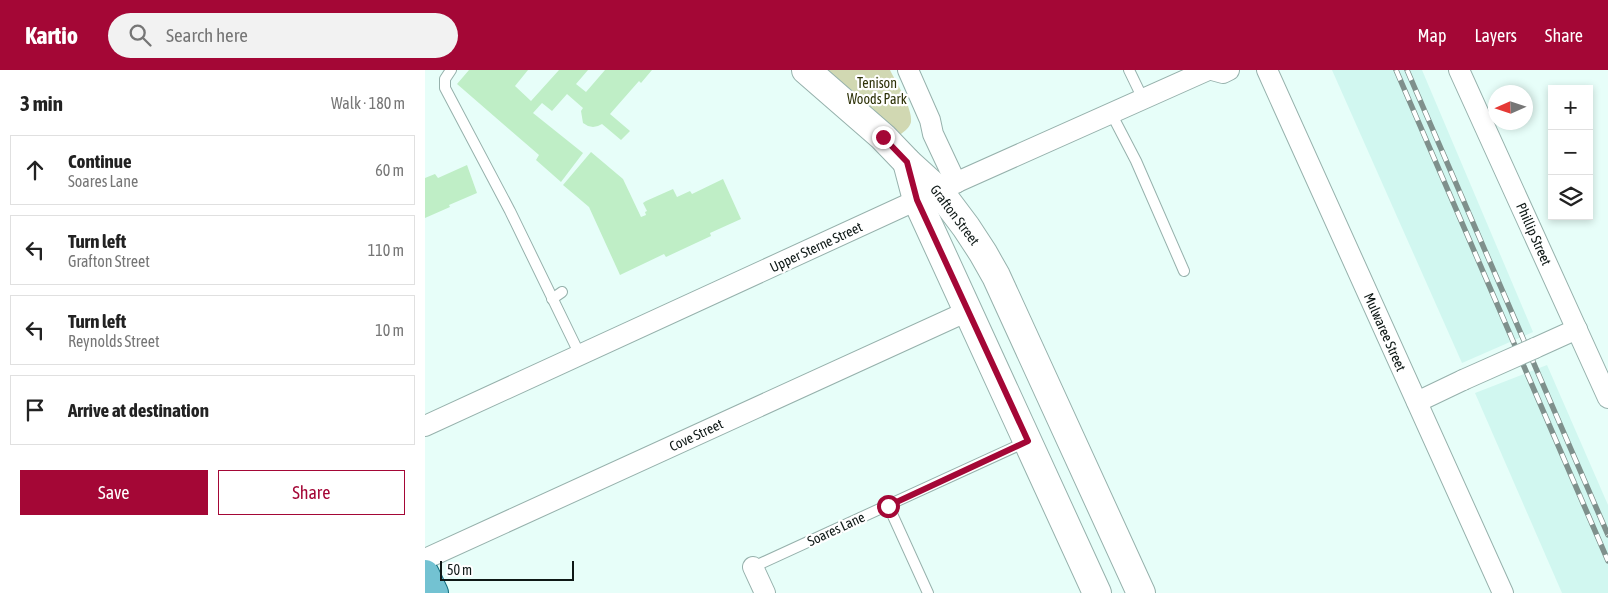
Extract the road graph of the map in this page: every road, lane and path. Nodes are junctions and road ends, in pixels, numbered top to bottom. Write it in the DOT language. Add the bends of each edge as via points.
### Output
graph roads {
  1 [pos="451,70"];
  2 [pos="806,70"];
  3 [pos="908,70"];
  4 [pos="1129,70"];
  5 [pos="1210,70"];
  6 [pos="1229,70"];
  7 [pos="1267,70"];
  8 [pos="1459,70"];
  9 [pos="1143,99"];
  10 [pos="1111,113"];
  11 [pos="938,191"];
  12 [pos="1184,271"];
  13 [pos="562,292"];
  14 [pos="553,299"];
  15 [pos="968,311"];
  16 [pos="1577,329"];
  17 [pos="580,355"];
  18 [pos="1608,398"];
  19 [pos="1417,402"];
  20 [pos="425,426"];
  21 [pos="1028,441"];
  22 [pos="888,506"];
  23 [pos="425,558"];
  24 [pos="753,567"];
  25 [pos="425,574"];
  26 [pos="434,593"];
  27 [pos="765,593"];
  28 [pos="928,593"];
  29 [pos="1097,593"];
  30 [pos="1141,593"];
  31 [pos="1503,593"];
  1 -- 14 [label="lane" via="445,79 445,88"];
  2 -- 11 [label="street, Grafton Street" via="883,137"];
  3 -- 11 [label="street, Grafton Street" via="930,120"];
  4 -- 9 [label="lane"];
  5 -- 6 [label="street, Upper Sterne Street" via="1223,73"];
  5 -- 9 [label="street, Upper Sterne Street"];
  7 -- 19 [label="street, Mulwaree Street"];
  8 -- 16 [label="street, Phillip Street"];
  9 -- 10 [label="street, Upper Sterne Street"];
  10 -- 11 [label="street, Upper Sterne Street"];
  10 -- 12 [label="lane" via="1136,161"];
  11 -- 15 [label="street, Grafton Street"];
  11 -- 17 [label="street, Upper Sterne Street"];
  11 -- 30 [label="street, Grafton Street" via="966,227 996,276"];
  13 -- 14 [label="lane"];
  14 -- 17 [label="lane"];
  15 -- 21 [label="street, Grafton Street"];
  15 -- 23 [label="street, Cove Street"];
  16 -- 18 [label="street, Phillip Street"];
  16 -- 19 [label="street, bridge"];
  17 -- 20 [label="street, Upper Sterne Street"];
  19 -- 31 [label="street, Mulwaree Street"];
  21 -- 22 [label="lane, Soares Lane"];
  21 -- 29 [label="street, Grafton Street"];
  22 -- 24 [label="lane, Soares Lane"];
  22 -- 28 [label="lane"];
  24 -- 27 [label="street"];
  25 -- 26 [label="main road"];
}
